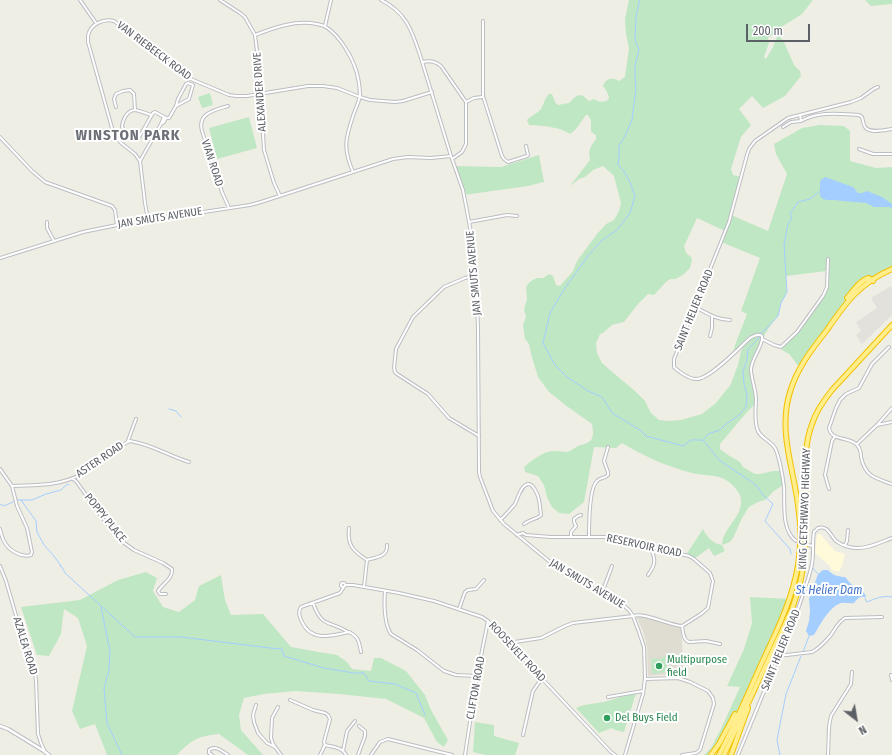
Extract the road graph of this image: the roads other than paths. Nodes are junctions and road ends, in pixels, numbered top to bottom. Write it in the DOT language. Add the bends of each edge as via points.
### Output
graph roads {
  1 [pos="80,0"];
  2 [pos="220,0"];
  3 [pos="332,0"];
  4 [pos="381,0"];
  5 [pos="483,21"];
  6 [pos="96,23"];
  7 [pos="325,26"];
  8 [pos="255,35"];
  9 [pos="423,62"];
  10 [pos="195,81"];
  11 [pos="193,85"];
  12 [pos="878,87"];
  13 [pos="432,92"];
  14 [pos="260,94"];
  15 [pos="482,96"];
  16 [pos="360,97"];
  17 [pos="466,102"];
  18 [pos="176,106"];
  19 [pos="228,106"];
  20 [pos="116,107"];
  21 [pos="135,110"];
  22 [pos="152,115"];
  23 [pos="800,115"];
  24 [pos="165,118"];
  25 [pos="801,121"];
  26 [pos="783,127"];
  27 [pos="892,129"];
  28 [pos="0,139"];
  29 [pos="526,146"];
  30 [pos="859,149"];
  31 [pos="892,154"];
  32 [pos="452,158"];
  33 [pos="140,161"];
  34 [pos="353,172"];
  35 [pos="280,196"];
  36 [pos="229,208"];
  37 [pos="517,216"];
  38 [pos="148,220"];
  39 [pos="47,222"];
  40 [pos="469,222"];
  41 [pos="117,225"];
  42 [pos="54,241"];
  43 [pos="0,258"];
  44 [pos="828,259"];
  45 [pos="892,269"];
  46 [pos="476,275"];
  47 [pos="695,307"];
  48 [pos="712,316"];
  49 [pos="730,320"];
  50 [pos="892,325"];
  51 [pos="710,336"];
  52 [pos="762,339"];
  53 [pos="889,347"];
  54 [pos="892,408"];
  55 [pos="136,419"];
  56 [pos="892,422"];
  57 [pos="877,425"];
  58 [pos="479,436"];
  59 [pos="835,436"];
  60 [pos="128,441"];
  61 [pos="857,444"];
  62 [pos="608,447"];
  63 [pos="188,462"];
  64 [pos="0,469"];
  65 [pos="73,479"];
  66 [pos="892,484"];
  67 [pos="12,486"];
  68 [pos="829,488"];
  69 [pos="581,515"];
  70 [pos="500,520"];
  71 [pos="524,524"];
  72 [pos="349,528"];
  73 [pos="0,529"];
  74 [pos="848,530"];
  75 [pos="517,535"];
  76 [pos="526,535"];
  77 [pos="571,537"];
  78 [pos="589,537"];
  79 [pos="892,538"];
  80 [pos="524,541"];
  81 [pos="796,541"];
  82 [pos="387,545"];
  83 [pos="808,545"];
  84 [pos="845,545"];
  85 [pos="813,546"];
  86 [pos="650,547"];
  87 [pos="367,560"];
  88 [pos="0,566"];
  89 [pos="612,566"];
  90 [pos="648,575"];
  91 [pos="484,580"];
  92 [pos="364,587"];
  93 [pos="385,591"];
  94 [pos="602,593"];
  95 [pos="166,594"];
  96 [pos="314,603"];
  97 [pos="459,609"];
  98 [pos="633,616"];
  99 [pos="882,617"];
  100 [pos="488,621"];
  101 [pos="682,626"];
  102 [pos="486,628"];
  103 [pos="494,628"];
  104 [pos="348,632"];
  105 [pos="508,643"];
  106 [pos="720,644"];
  107 [pos="361,652"];
  108 [pos="778,656"];
  109 [pos="852,672"];
  110 [pos="892,675"];
  111 [pos="477,676"];
  112 [pos="542,678"];
  113 [pos="645,679"];
  114 [pos="892,680"];
  115 [pos="755,688"];
  116 [pos="643,691"];
  117 [pos="749,691"];
  118 [pos="608,697"];
  119 [pos="290,700"];
  120 [pos="256,704"];
  121 [pos="278,707"];
  122 [pos="355,721"];
  123 [pos="0,726"];
  124 [pos="359,726"];
  125 [pos="523,735"];
  126 [pos="325,745"];
  127 [pos="275,747"];
  128 [pos="44,751"];
  129 [pos="343,751"];
  130 [pos="49,755"];
  131 [pos="212,755"];
  132 [pos="228,755"];
  133 [pos="281,755"];
  134 [pos="320,755"];
  135 [pos="346,755"];
  136 [pos="358,755"];
  137 [pos="371,755"];
  138 [pos="452,755"];
  139 [pos="465,755"];
  140 [pos="615,755"];
  141 [pos="625,755"];
  142 [pos="682,755"];
  143 [pos="711,755"];
  144 [pos="719,755"];
  145 [pos="724,755"];
  146 [pos="731,755"];
  147 [pos="738,755"];
  148 [pos="828,755"];
  1 -- 6 [label="street"];
  2 -- 8 [label="street, ALEXANDER DRIVE" via="245,17"];
  3 -- 7 [label="street"];
  4 -- 9 [label="street" via="403,16"];
  5 -- 15 [label="street"];
  6 -- 10 [label="street, VAN RIEBEECK ROAD" via="114,21 182,74"];
  6 -- 33 [label="street" via="89,32 88,42 112,128 120,142"];
  7 -- 8 [label="street" via="308,22 290,24"];
  7 -- 16 [label="street" via="348,52 358,78"];
  8 -- 14 [label="street, ALEXANDER DRIVE"];
  9 -- 13 [label="street"];
  9 -- 17 [label="street" via="432,61 441,66"];
  10 -- 11 [label="street"];
  10 -- 14 [label="street, VAN RIEBEECK ROAD" via="229,95"];
  11 -- 18 [label="street" via="189,99"];
  11 -- 18 [label="street" via="186,84"];
  12 -- 23 [label="street, SAINT HELIER ROAD" via="851,102"];
  13 -- 16 [label="street, VAN RIEBEECK ROAD" via="395,102 378,102"];
  13 -- 32 [label="street"];
  14 -- 16 [label="street, VAN RIEBEECK ROAD" via="323,86 337,88"];
  14 -- 35 [label="street, ALEXANDER DRIVE" via="264,150"];
  15 -- 17 [label="street"];
  15 -- 29 [label="street" via="504,160 508,162 527,156"];
  16 -- 34 [label="street" via="345,147"];
  17 -- 32 [label="street" via="466,144 462,152"];
  18 -- 24 [label="street" via="169,118"];
  19 -- 36 [label="street, VIAN ROAD" via="204,117 201,123"];
  20 -- 21 [label="street" via="116,94 130,90 134,94"];
  21 -- 22 [label="street"];
  21 -- 22 [label="street" via="127,115 122,126 129,136 136,140"];
  22 -- 24 [label="street" via="155,112"];
  23 -- 25 [label="street"];
  23 -- 47 [label="street, SAINT HELIER ROAD" via="788,118 749,149 729,222"];
  24 -- 33 [label="street"];
  25 -- 26 [label="street" via="791,122"];
  25 -- 27 [label="street" via="823,114 860,115 869,130"];
  28 -- 41 [label="street" via="45,182 112,206"];
  30 -- 31 [label="street" via="873,154"];
  32 -- 34 [label="street, JAN SMUTS AVENUE" via="406,157"];
  32 -- 40 [label="street, JAN SMUTS AVENUE" via="463,190"];
  33 -- 38 [label="street"];
  34 -- 35 [label="street, JAN SMUTS AVENUE"];
  35 -- 36 [label="street, JAN SMUTS AVENUE" via="256,204"];
  36 -- 38 [label="street, JAN SMUTS AVENUE"];
  37 -- 40 [label="street"];
  38 -- 41 [label="street, JAN SMUTS AVENUE"];
  39 -- 42 [label="street" via="47,228"];
  40 -- 46 [label="street, JAN SMUTS AVENUE"];
  41 -- 42 [label="street, JAN SMUTS AVENUE"];
  42 -- 43 [label="street, JAN SMUTS AVENUE"];
  44 -- 52 [label="street" via="826,292 797,332 781,347"];
  45 -- 117 [label="highway, KING CETSHWAYO HIGHWAY" via="872,280 853,296 802,364 792,384 785,414 785,429 799,515 798,564 793,591"];
  46 -- 58 [label="street, JAN SMUTS AVENUE"];
  46 -- 58 [label="street" via="444,287 413,317 397,347 394,368 397,374 428,394 449,418"];
  47 -- 48 [label="street"];
  47 -- 52 [label="street, SAINT HELIER ROAD" via="674,358 676,369 689,377 698,379 710,373 750,338 759,335"];
  48 -- 49 [label="street"];
  48 -- 51 [label="street"];
  50 -- 115 [label="highway, KING CETSHWAYO HIGHWAY" via="832,389 816,414 807,443 805,463 805,548 800,585 792,610"];
  52 -- 81 [label="street" via="751,369 756,424 758,433 777,453 784,485 786,526"];
  53 -- 59 [label="street" via="872,364 859,388 846,394 839,403 829,428"];
  54 -- 57 [label="street"];
  55 -- 60 [label="street"];
  56 -- 57 [label="street"];
  57 -- 61 [label="street"];
  58 -- 70 [label="street, JAN SMUTS AVENUE" via="480,477 493,511"];
  59 -- 61 [label="street"];
  59 -- 68 [label="street" via="825,475"];
  60 -- 63 [label="street, ASTER ROAD" via="157,449"];
  60 -- 65 [label="street, ASTER ROAD" via="91,469"];
  61 -- 66 [label="street" via="866,471"];
  62 -- 78 [label="street" via="604,461 608,475 594,484 590,503"];
  64 -- 67 [label="street"];
  65 -- 67 [label="street, ASTER ROAD" via="42,485"];
  65 -- 95 [label="street, POPPY PLACE" via="120,540 172,569 171,576 158,591 160,594"];
  67 -- 73 [label="street" via="17,506 27,528 31,555 23,556 11,550 4,541"];
  69 -- 77 [label="street" via="574,519 576,526 571,532"];
  70 -- 71 [label="street" via="508,513 527,484 533,487 538,497 542,515"];
  70 -- 75 [label="street, JAN SMUTS AVENUE"];
  72 -- 87 [label="street" via="351,546"];
  74 -- 84 [label="street"];
  75 -- 76 [label="street, RESERVOIR ROAD"];
  75 -- 80 [label="street, JAN SMUTS AVENUE"];
  76 -- 77 [label="street, RESERVOIR ROAD"];
  76 -- 80 [label="street"];
  77 -- 78 [label="street, RESERVOIR ROAD"];
  78 -- 86 [label="street, RESERVOIR ROAD" via="616,539"];
  79 -- 84 [label="street" via="861,548"];
  80 -- 94 [label="street, JAN SMUTS AVENUE" via="561,571"];
  82 -- 87 [label="street" via="384,554"];
  83 -- 85 [label="street"];
  84 -- 85 [label="street, SAINT HELIER ROAD" via="836,540 826,528 821,527 814,532"];
  85 -- 108 [label="street, SAINT HELIER ROAD" via="812,564 804,591"];
  86 -- 90 [label="street" via="655,563"];
  86 -- 101 [label="street, RESERVOIR ROAD" via="694,558 712,575 708,608"];
  87 -- 92 [label="street"];
  88 -- 128 [label="street, AZALEA ROAD" via="34,668 38,734"];
  89 -- 94 [label="street"];
  91 -- 97 [label="street" via="476,589 465,592"];
  92 -- 93 [label="street, ROOSEVELT ROAD"];
  92 -- 96 [label="street, ROOSEVELT ROAD" via="353,584 345,586 340,593"];
  93 -- 97 [label="street, ROOSEVELT ROAD"];
  93 -- 111 [label="street" via="386,623 391,634 444,671 456,675"];
  94 -- 98 [label="street, JAN SMUTS AVENUE" via="616,599"];
  96 -- 104 [label="street" via="323,621"];
  96 -- 104 [label="street" via="301,607 299,611 303,625 308,631 321,636"];
  97 -- 100 [label="street, ROOSEVELT ROAD" via="479,615"];
  98 -- 101 [label="street" via="640,615"];
  98 -- 105 [label="street" via="573,623 541,638"];
  98 -- 113 [label="street, JAN SMUTS AVENUE" via="644,647"];
  99 -- 108 [label="street" via="845,618 822,646 812,652"];
  100 -- 102 [label="street, CLIFTON ROAD"];
  100 -- 103 [label="street, ROOSEVELT ROAD"];
  101 -- 106 [label="street" via="687,642"];
  102 -- 103 [label="street"];
  102 -- 111 [label="street, CLIFTON ROAD"];
  103 -- 105 [label="street, ROOSEVELT ROAD"];
  104 -- 107 [label="street" via="356,636"];
  105 -- 112 [label="street, ROOSEVELT ROAD"];
  108 -- 147 [label="street, SAINT HELIER ROAD"];
  109 -- 148 [label="street" via="851,684 831,716"];
  110 -- 114 [label="street"];
  111 -- 139 [label="street, CLIFTON ROAD"];
  112 -- 125 [label="street" via="533,691"];
  112 -- 140 [label="street, ROOSEVELT ROAD"];
  113 -- 116 [label="street, JAN SMUTS AVENUE"];
  113 -- 142 [label="street" via="680,678 704,688 712,696 714,704 700,750"];
  115 -- 145 [label="highway, KING CETSHWAYO HIGHWAY"];
  115 -- 146 [label="highway"];
  116 -- 118 [label="street"];
  116 -- 141 [label="street, JAN SMUTS AVENUE"];
  117 -- 143 [label="highway"];
  117 -- 144 [label="highway, KING CETSHWAYO HIGHWAY"];
  119 -- 126 [label="street" via="328,715 330,719"];
  120 -- 127 [label="street" via="252,715 258,733"];
  121 -- 127 [label="street" via="272,720 271,738"];
  122 -- 129 [label="street" via="347,731"];
  123 -- 128 [label="street"];
  124 -- 136 [label="street" via="365,731 365,736"];
  126 -- 129 [label="street"];
  126 -- 134 [label="street"];
  127 -- 133 [label="street"];
  128 -- 130 [label="street"];
  129 -- 135 [label="street"];
  131 -- 132 [label="street" via="208,750 211,748"];
  137 -- 138 [label="street" via="381,741 388,739"];
}
